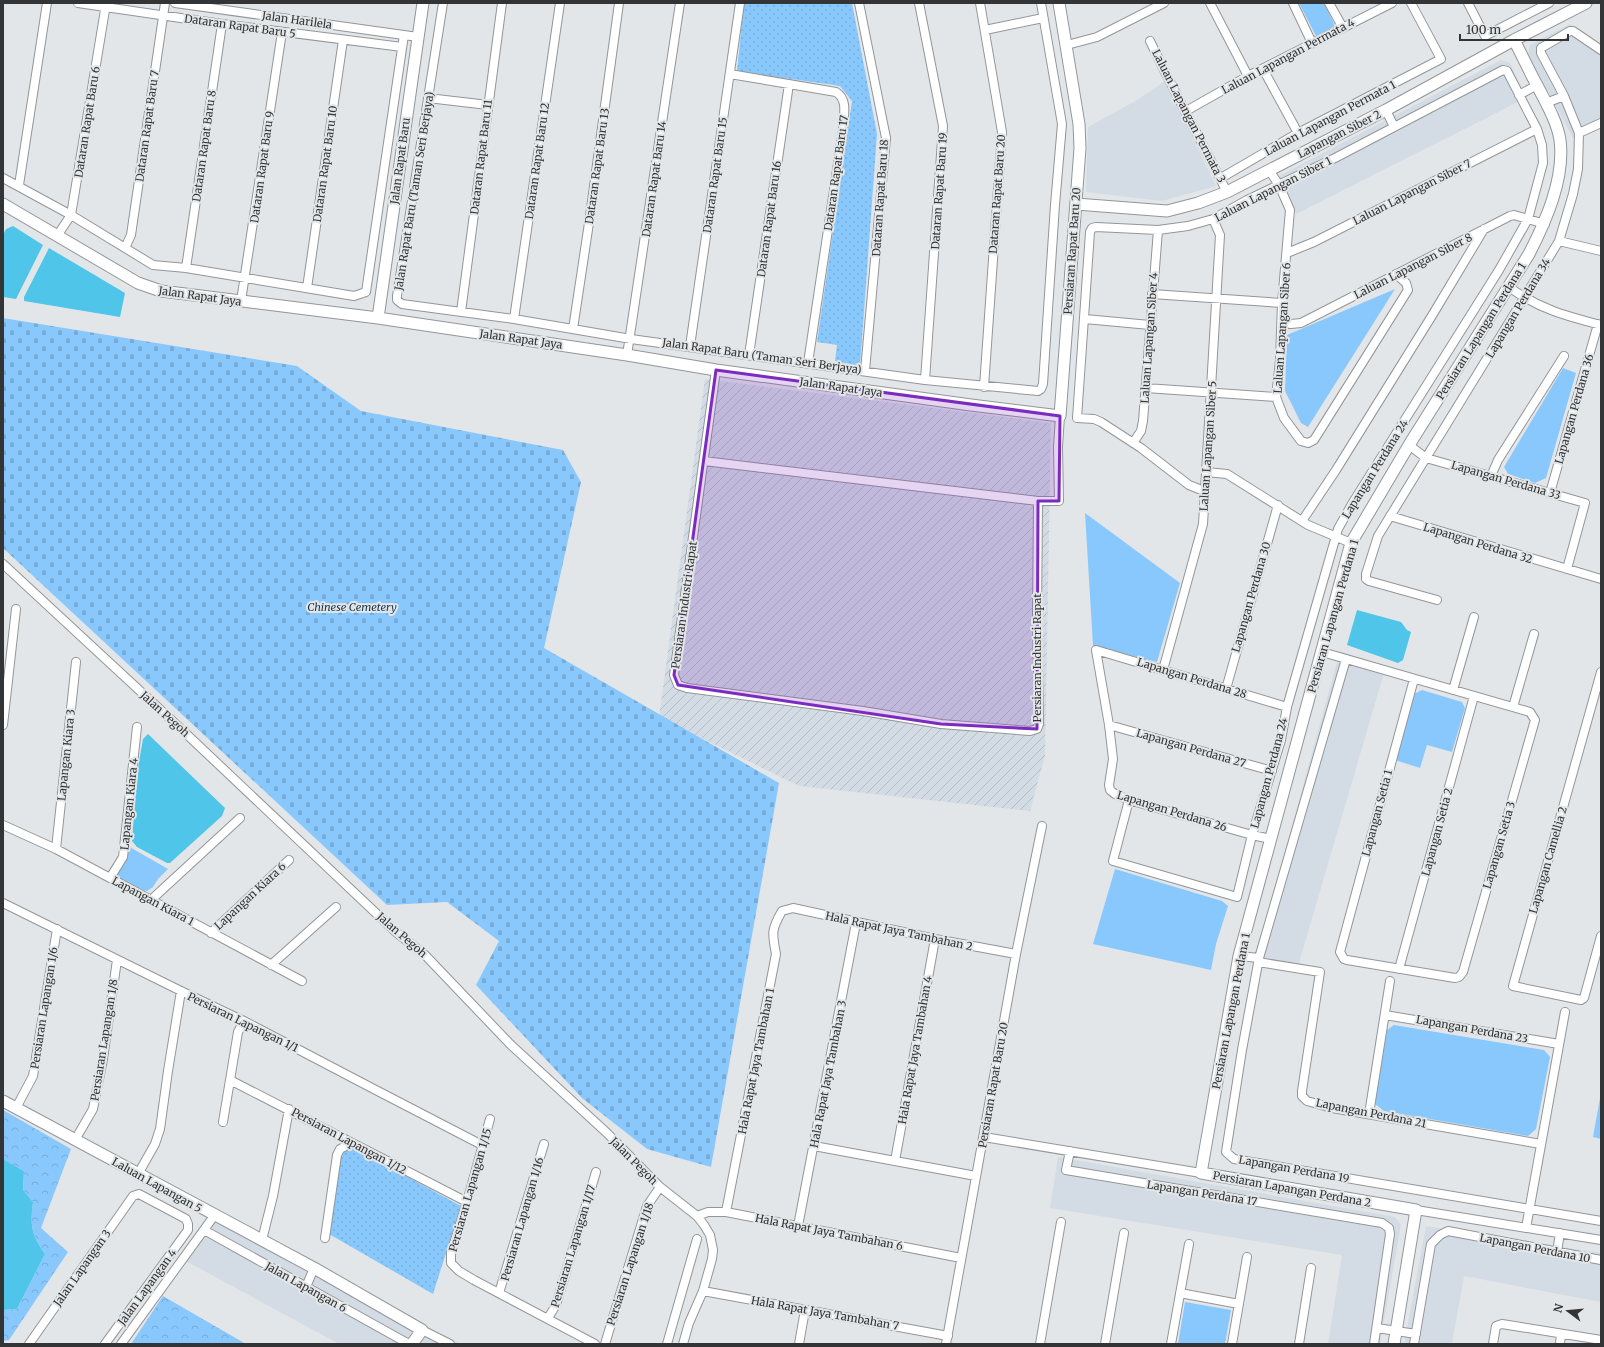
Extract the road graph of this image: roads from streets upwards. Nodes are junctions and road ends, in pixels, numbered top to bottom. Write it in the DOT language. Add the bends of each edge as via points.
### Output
graph roads {
  1 [pos="47,3"];
  2 [pos="78,3"];
  3 [pos="165,3"];
  4 [pos="175,3"];
  5 [pos="423,3"];
  6 [pos="443,3"];
  7 [pos="502,3"];
  8 [pos="560,3"];
  9 [pos="619,3"];
  10 [pos="680,3"];
  11 [pos="740,3"];
  12 [pos="859,3"];
  13 [pos="919,3"];
  14 [pos="980,3"];
  15 [pos="1041,3"];
  16 [pos="1059,3"];
  17 [pos="1164,3"];
  18 [pos="1210,3"];
  19 [pos="1293,3"];
  20 [pos="1329,3"];
  21 [pos="1392,3"];
  22 [pos="1410,3"];
  23 [pos="1468,3"];
  24 [pos="1549,3"];
  25 [pos="1586,3"];
  26 [pos="106,5"];
  27 [pos="163,15"];
  28 [pos="1044,18"];
  29 [pos="222,24"];
  30 [pos="1343,28"];
  31 [pos="985,30"];
  32 [pos="282,32"];
  33 [pos="404,35"];
  34 [pos="418,37"];
  35 [pos="343,40"];
  36 [pos="1514,40"];
  37 [pos="1150,41"];
  38 [pos="1312,43"];
  39 [pos="1067,45"];
  40 [pos="402,47"];
  41 [pos="1601,50"];
  42 [pos="1263,69"];
  43 [pos="1505,70"];
  44 [pos="730,74"];
  45 [pos="1248,76"];
  46 [pos="789,84"];
  47 [pos="1537,85"];
  48 [pos="1519,95"];
  49 [pos="1564,96"];
  50 [pos="428,98"];
  51 [pos="1546,103"];
  52 [pos="488,105"];
  53 [pos="1186,110"];
  54 [pos="1386,110"];
  55 [pos="1601,123"];
  56 [pos="1394,127"];
  57 [pos="1537,129"];
  58 [pos="1298,133"];
  59 [pos="1579,133"];
  60 [pos="1269,170"];
  61 [pos="3,178"];
  62 [pos="1221,178"];
  63 [pos="19,185"];
  64 [pos="1280,186"];
  65 [pos="1227,192"];
  66 [pos="1076,204"];
  67 [pos="3,205"];
  68 [pos="72,215"];
  69 [pos="1213,219"];
  70 [pos="1528,219"];
  71 [pos="1545,224"];
  72 [pos="1484,229"];
  73 [pos="1158,230"];
  74 [pos="57,236"];
  75 [pos="1559,241"];
  76 [pos="125,248"];
  77 [pos="1601,251"];
  78 [pos="1287,253"];
  79 [pos="186,268"];
  80 [pos="1396,274"];
  81 [pos="246,278"];
  82 [pos="1509,287"];
  83 [pos="307,288"];
  84 [pos="1152,294"];
  85 [pos="1216,298"];
  86 [pos="1524,298"];
  87 [pos="241,301"];
  88 [pos="1282,303"];
  89 [pos="461,312"];
  90 [pos="378,318"];
  91 [pos="514,319"];
  92 [pos="1085,320"];
  93 [pos="1282,322"];
  94 [pos="1150,325"];
  95 [pos="1599,325"];
  96 [pos="573,329"];
  97 [pos="631,339"];
  98 [pos="690,346"];
  99 [pos="627,355"];
  100 [pos="750,355"];
  101 [pos="1564,356"];
  102 [pos="808,363"];
  103 [pos="716,370"];
  104 [pos="865,371"];
  105 [pos="925,380"];
  106 [pos="984,386"];
  107 [pos="1146,388"];
  108 [pos="1211,392"];
  109 [pos="1276,397"];
  110 [pos="1060,416"];
  111 [pos="1133,443"];
  112 [pos="1409,445"];
  113 [pos="1426,458"];
  114 [pos="704,461"];
  115 [pos="1206,472"];
  116 [pos="1492,476"];
  117 [pos="1204,491"];
  118 [pos="1550,493"];
  119 [pos="1038,501"];
  120 [pos="1278,505"];
  121 [pos="1390,516"];
  122 [pos="1302,521"];
  123 [pos="1336,537"];
  124 [pos="1351,543"];
  125 [pos="3,564"];
  126 [pos="1567,569"];
  127 [pos="1601,579"];
  128 [pos="1437,600"];
  129 [pos="16,608"];
  130 [pos="1474,617"];
  131 [pos="1534,634"];
  132 [pos="1322,652"];
  133 [pos="1346,659"];
  134 [pos="76,662"];
  135 [pos="1163,670"];
  136 [pos="1601,672"];
  137 [pos="1414,679"];
  138 [pos="1226,688"];
  139 [pos="1453,690"];
  140 [pos="1474,696"];
  141 [pos="1287,707"];
  142 [pos="1513,707"];
  143 [pos="3,725"];
  144 [pos="1109,725"];
  145 [pos="136,727"];
  146 [pos="1272,771"];
  147 [pos="1129,800"];
  148 [pos="240,818"];
  149 [pos="3,825"];
  150 [pos="1042,826"];
  151 [pos="1252,835"];
  152 [pos="1271,839"];
  153 [pos="56,848"];
  154 [pos="289,860"];
  155 [pos="110,878"];
  156 [pos="151,900"];
  157 [pos="3,903"];
  158 [pos="336,907"];
  159 [pos="782,911"];
  160 [pos="856,923"];
  161 [pos="57,929"];
  162 [pos="212,933"];
  163 [pos="1601,936"];
  164 [pos="935,939"];
  165 [pos="1016,954"];
  166 [pos="1239,956"];
  167 [pos="117,960"];
  168 [pos="1259,960"];
  169 [pos="271,965"];
  170 [pos="1399,969"];
  171 [pos="302,981"];
  172 [pos="1390,981"];
  173 [pos="181,991"];
  174 [pos="1565,1012"];
  175 [pos="1385,1015"];
  176 [pos="244,1021"];
  177 [pos="1559,1044"];
  178 [pos="230,1080"];
  179 [pos="3,1101"];
  180 [pos="16,1108"];
  181 [pos="289,1109"];
  182 [pos="1369,1114"];
  183 [pos="490,1119"];
  184 [pos="223,1122"];
  185 [pos="984,1137"];
  186 [pos="75,1140"];
  187 [pos="352,1143"];
  188 [pos="544,1144"];
  189 [pos="1542,1144"];
  190 [pos="482,1145"];
  191 [pos="814,1146"];
  192 [pos="1070,1151"];
  193 [pos="895,1161"];
  194 [pos="596,1172"];
  195 [pos="1201,1173"];
  196 [pos="138,1174"];
  197 [pos="976,1176"];
  198 [pos="660,1187"];
  199 [pos="136,1194"];
  200 [pos="467,1202"];
  201 [pos="1530,1209"];
  202 [pos="1416,1210"];
  203 [pos="726,1212"];
  204 [pos="214,1216"];
  205 [pos="697,1216"];
  206 [pos="1601,1221"];
  207 [pos="1061,1222"];
  208 [pos="798,1226"];
  209 [pos="1526,1228"];
  210 [pos="204,1230"];
  211 [pos="1124,1233"];
  212 [pos="1560,1233"];
  213 [pos="325,1238"];
  214 [pos="697,1239"];
  215 [pos="262,1240"];
  216 [pos="1601,1240"];
  217 [pos="1189,1244"];
  218 [pos="1557,1252"];
  219 [pos="1247,1257"];
  220 [pos="961,1258"];
  221 [pos="1601,1260"];
  222 [pos="314,1268"];
  223 [pos="1311,1268"];
  224 [pos="306,1287"];
  225 [pos="703,1291"];
  226 [pos="499,1293"];
  227 [pos="1180,1293"];
  228 [pos="1239,1304"];
  229 [pos="805,1310"];
  230 [pos="548,1318"];
  231 [pos="1377,1328"];
  232 [pos="422,1330"];
  233 [pos="1397,1330"];
  234 [pos="1416,1334"];
  235 [pos="1562,1334"];
  236 [pos="947,1340"];
  237 [pos="1601,1340"];
  238 [pos="435,1341"];
  239 [pos="29,1344"];
  240 [pos="105,1344"];
  241 [pos="121,1344"];
  242 [pos="411,1344"];
  243 [pos="450,1344"];
  244 [pos="595,1344"];
  245 [pos="604,1344"];
  246 [pos="667,1344"];
  247 [pos="683,1344"];
  248 [pos="799,1344"];
  249 [pos="1040,1344"];
  250 [pos="1105,1344"];
  251 [pos="1172,1344"];
  252 [pos="1232,1344"];
  253 [pos="1298,1344"];
  254 [pos="1374,1344"];
  255 [pos="1394,1344"];
  256 [pos="1414,1344"];
  257 [pos="1492,1344"];
  258 [pos="1560,1344"];
  1 -- 63 [label="street"];
  2 -- 26 [label="street, Dataran Rapat Baru 5"];
  3 -- 27 [label="street, Dataran Rapat Baru 7"];
  4 -- 33 [label="street, Jalan Harilela"];
  5 -- 34 [label="street, Jalan Rapat Baru"];
  6 -- 50 [label="street, Jalan Rapat Baru (Taman Seri Berjaya)"];
  7 -- 52 [label="street, Dataran Rapat Baru 11"];
  8 -- 91 [label="street, Dataran Rapat Baru 12"];
  9 -- 96 [label="street, Dataran Rapat Baru 13"];
  10 -- 97 [label="street, Dataran Rapat Baru 14"];
  11 -- 44 [label="street, Dataran Rapat Baru 15"];
  12 -- 104 [label="street, Dataran Rapat Baru 18" via="886,138"];
  13 -- 105 [label="street, Dataran Rapat Baru 19" via="943,126"];
  14 -- 31 [label="street, Dataran Rapat Baru 20"];
  15 -- 28 [label="street, Jalan Rapat Baru (Taman Seri Berjaya)"];
  16 -- 39 [label="street, Persiaran Rapat Baru 20"];
  17 -- 39 [label="street" via="1097,37"];
  18 -- 45 [label="street"];
  19 -- 38 [label="street"];
  20 -- 30 [label="street"];
  21 -- 30 [label="street, Laluan Lapangan Permata 4"];
  22 -- 58 [label="street, Laluan Lapangan Permata 1" via="1440,57 1439,60"];
  23 -- 24 [label="street" via="1485,36"];
  25 -- 36 [label="street, Lapangan Siber 2"];
  26 -- 27 [label="street, Dataran Rapat Baru 5"];
  26 -- 68 [label="street, Dataran Rapat Baru 6"];
  27 -- 29 [label="street, Dataran Rapat Baru 5"];
  27 -- 76 [label="street, Dataran Rapat Baru 7" via="131,235"];
  28 -- 31 [label="street"];
  28 -- 106 [label="street, Jalan Rapat Baru (Taman Seri Berjaya)" via="1062,124 1043,384 1038,391"];
  29 -- 32 [label="street, Dataran Rapat Baru 5"];
  29 -- 79 [label="street, Dataran Rapat Baru 8"];
  30 -- 38 [label="street, Laluan Lapangan Permata 4"];
  31 -- 106 [label="street, Dataran Rapat Baru 20" via="1002,132"];
  32 -- 35 [label="street, Dataran Rapat Baru 5"];
  32 -- 81 [label="street, Dataran Rapat Baru 9"];
  33 -- 34 [label="street, Jalan Harilela"];
  33 -- 40 [label="street, Jalan Rapat Baru"];
  34 -- 90 [label="street, Jalan Rapat Baru"];
  35 -- 40 [label="street, Dataran Rapat Baru 5"];
  35 -- 83 [label="street, Dataran Rapat Baru 10"];
  36 -- 47 [label="street, Persiaran Lapangan Perdana 1"];
  36 -- 54 [label="street, Lapangan Siber 2"];
  37 -- 53 [label="street, Laluan Lapangan Permata 3"];
  38 -- 42 [label="street, Laluan Lapangan Permata 4"];
  39 -- 66 [label="street, Persiaran Rapat Baru 20" via="1079,124"];
  40 -- 83 [label="street, Jalan Rapat Baru" via="366,292 354,296"];
  41 -- 49 [label="street, Lapangan Perdana 34" via="1573,31 1541,48 1541,53"];
  42 -- 45 [label="street, Laluan Lapangan Permata 4"];
  42 -- 58 [label="street"];
  43 -- 48 [label="street, Lapangan Perdana 24"];
  43 -- 56 [label="street, Laluan Lapangan Siber 1"];
  44 -- 46 [label="street, Dataran Rapat Baru 17"];
  44 -- 98 [label="street, Dataran Rapat Baru 15"];
  45 -- 53 [label="street, Laluan Lapangan Permata 4"];
  46 -- 100 [label="street, Dataran Rapat Baru 16"];
  46 -- 102 [label="street, Dataran Rapat Baru 17" via="836,92 844,101 843,130"];
  47 -- 48 [label="street"];
  47 -- 51 [label="street, Persiaran Lapangan Perdana 1"];
  48 -- 57 [label="street, Lapangan Perdana 24"];
  49 -- 51 [label="street"];
  49 -- 59 [label="street, Lapangan Perdana 34"];
  50 -- 52 [label="street"];
  50 -- 89 [label="street, Jalan Rapat Baru (Taman Seri Berjaya)" via="397,300 402,304"];
  51 -- 71 [label="street, Persiaran Lapangan Perdana 1" via="1557,129 1560,151 1559,173"];
  52 -- 89 [label="street, Dataran Rapat Baru 11"];
  53 -- 62 [label="street, Laluan Lapangan Permata 3"];
  54 -- 56 [label="street"];
  54 -- 60 [label="street, Lapangan Siber 2"];
  55 -- 59 [label="street"];
  56 -- 64 [label="street, Laluan Lapangan Siber 1"];
  57 -- 70 [label="street, Lapangan Perdana 24" via="1542,145 1543,163"];
  57 -- 78 [label="street, Laluan Lapangan Siber 7" via="1314,242"];
  58 -- 62 [label="street, Laluan Lapangan Permata 1"];
  59 -- 75 [label="street, Lapangan Perdana 34" via="1578,169"];
  60 -- 64 [label="street, Laluan Lapangan Siber 6"];
  60 -- 65 [label="street, Lapangan Siber 2"];
  61 -- 63 [label="street"];
  62 -- 65 [label="street, Laluan Lapangan Permata 3"];
  63 -- 68 [label="street"];
  64 -- 69 [label="street, Laluan Lapangan Siber 1" via="1247,200"];
  64 -- 78 [label="street, Laluan Lapangan Siber 6" via="1290,210"];
  65 -- 66 [label="street, Lapangan Siber 2" via="1198,203 1167,210"];
  66 -- 110 [label="street, Persiaran Rapat Baru 20"];
  67 -- 74 [label="street, Jalan Rapat Jaya"];
  68 -- 74 [label="street, Dataran Rapat Baru 6"];
  68 -- 76 [label="street"];
  69 -- 73 [label="street, Laluan Lapangan Siber 1"];
  69 -- 85 [label="street, Laluan Lapangan Siber 5" via="1220,235"];
  70 -- 71 [label="street, Laluan Lapangan Siber 8"];
  70 -- 72 [label="street, Laluan Lapangan Siber 8" via="1514,215"];
  70 -- 123 [label="street, Lapangan Perdana 24" via="1495,277 1352,504"];
  71 -- 82 [label="street, Persiaran Lapangan Perdana 1"];
  72 -- 80 [label="street, Laluan Lapangan Siber 8"];
  72 -- 122 [label="street"];
  73 -- 84 [label="street, Laluan Lapangan Siber 4"];
  73 -- 92 [label="street, Laluan Lapangan Siber 1" via="1096,226 1092,228"];
  74 -- 87 [label="street, Jalan Rapat Jaya" via="148,288 187,296"];
  75 -- 77 [label="street"];
  75 -- 86 [label="street, Lapangan Perdana 34"];
  76 -- 79 [label="street" via="153,265"];
  78 -- 88 [label="street, Laluan Lapangan Siber 6"];
  79 -- 81 [label="street"];
  80 -- 93 [label="street, Laluan Lapangan Siber 8" via="1301,323"];
  80 -- 109 [label="street, Laluan Lapangan Siber 6" via="1408,290 1314,440 1301,442 1284,418"];
  81 -- 83 [label="street"];
  81 -- 87 [label="street, Dataran Rapat Baru 9"];
  82 -- 86 [label="street"];
  82 -- 112 [label="street, Persiaran Lapangan Perdana 1"];
  84 -- 85 [label="street"];
  84 -- 94 [label="street, Laluan Lapangan Siber 4"];
  85 -- 88 [label="street"];
  85 -- 108 [label="street, Laluan Lapangan Siber 5"];
  86 -- 95 [label="street" via="1554,313"];
  86 -- 113 [label="street, Lapangan Perdana 34"];
  87 -- 90 [label="street, Jalan Rapat Jaya"];
  88 -- 93 [label="street, Laluan Lapangan Siber 6"];
  89 -- 91 [label="street, Jalan Rapat Baru (Taman Seri Berjaya)"];
  90 -- 99 [label="street, Jalan Rapat Jaya"];
  91 -- 96 [label="street, Jalan Rapat Baru (Taman Seri Berjaya)"];
  92 -- 94 [label="street"];
  92 -- 111 [label="street, Laluan Lapangan Siber 1" via="1077,418 1101,422"];
  93 -- 109 [label="street, Laluan Lapangan Siber 6"];
  94 -- 107 [label="street, Laluan Lapangan Siber 4"];
  95 -- 118 [label="street, Lapangan Perdana 36"];
  96 -- 97 [label="street, Jalan Rapat Baru (Taman Seri Berjaya)"];
  97 -- 98 [label="street, Jalan Rapat Baru (Taman Seri Berjaya)"];
  97 -- 99 [label="street, Dataran Rapat Baru 14"];
  98 -- 100 [label="street, Jalan Rapat Baru (Taman Seri Berjaya)"];
  99 -- 103 [label="street, Jalan Rapat Jaya"];
  100 -- 102 [label="street, Jalan Rapat Baru (Taman Seri Berjaya)"];
  101 -- 116 [label="street" via="1498,460"];
  102 -- 104 [label="street, Jalan Rapat Baru (Taman Seri Berjaya)"];
  103 -- 110 [label="street, Jalan Rapat Jaya"];
  103 -- 114 [label="street, Persiaran Industri Rapat"];
  104 -- 105 [label="street, Jalan Rapat Baru (Taman Seri Berjaya)"];
  105 -- 106 [label="street, Jalan Rapat Baru (Taman Seri Berjaya)"];
  107 -- 108 [label="street"];
  107 -- 111 [label="street, Laluan Lapangan Siber 4" via="1141,431"];
  108 -- 109 [label="street"];
  108 -- 115 [label="street, Laluan Lapangan Siber 5"];
  110 -- 119 [label="street, Persiaran Rapat Baru 20" via="1059,501"];
  111 -- 117 [label="street" via="1189,485"];
  112 -- 113 [label="street"];
  112 -- 124 [label="street, Persiaran Lapangan Perdana 1"];
  113 -- 116 [label="street, Lapangan Perdana 33"];
  113 -- 121 [label="street, Lapangan Perdana 34"];
  114 -- 119 [label="street"];
  114 -- 119 [label="street, Persiaran Industri Rapat" via="674,675 678,685 941,724 1030,731 1036,729 1039,724"];
  115 -- 117 [label="street, Laluan Lapangan Siber 5"];
  115 -- 120 [label="street" via="1227,474"];
  116 -- 118 [label="street, Lapangan Perdana 33"];
  117 -- 135 [label="street, Laluan Lapangan Siber 5" via="1203,524"];
  118 -- 126 [label="street, Lapangan Perdana 33" via="1586,503"];
  120 -- 122 [label="street"];
  120 -- 138 [label="street, Lapangan Perdana 30"];
  121 -- 126 [label="street, Lapangan Perdana 32"];
  121 -- 128 [label="street, Lapangan Perdana 34" via="1378,536 1366,579 1369,582"];
  122 -- 123 [label="street"];
  123 -- 124 [label="street"];
  123 -- 141 [label="street, Lapangan Perdana 24"];
  124 -- 132 [label="street, Persiaran Lapangan Perdana 1"];
  125 -- 198 [label="street, Jalan Pegoh" via="397,933 426,955 511,1045 607,1133"];
  126 -- 127 [label="street, Lapangan Perdana 32"];
  129 -- 143 [label="street"];
  130 -- 139 [label="street"];
  131 -- 142 [label="street"];
  132 -- 133 [label="street"];
  132 -- 152 [label="street, Persiaran Lapangan Perdana 1"];
  133 -- 137 [label="street"];
  133 -- 168 [label="street"];
  134 -- 153 [label="street, Lapangan Kiara 3"];
  135 -- 138 [label="street, Lapangan Perdana 28"];
  135 -- 144 [label="street, Lapangan Perdana 28" via="1096,650"];
  136 -- 163 [label="street, Lapangan Camellia 2" via="1513,986 1581,1000 1584,998"];
  137 -- 139 [label="street"];
  137 -- 170 [label="street, Lapangan Setia 1" via="1340,948 1344,959"];
  138 -- 141 [label="street, Lapangan Perdana 28"];
  139 -- 140 [label="street"];
  140 -- 142 [label="street"];
  140 -- 170 [label="street, Lapangan Setia 2"];
  141 -- 146 [label="street, Lapangan Perdana 24"];
  142 -- 170 [label="street, Lapangan Setia 3" via="1530,712 1535,720 1463,972 1454,978"];
  144 -- 146 [label="street, Lapangan Perdana 27"];
  144 -- 147 [label="street, Lapangan Perdana 26" via="1113,759 1110,790"];
  145 -- 155 [label="street, Lapangan Kiara 4" via="123,857"];
  146 -- 151 [label="street, Lapangan Perdana 24"];
  147 -- 151 [label="street, Lapangan Perdana 26"];
  147 -- 151 [label="street, Lapangan Perdana 24" via="1114,862 1237,897"];
  148 -- 156 [label="street"];
  149 -- 153 [label="street, Lapangan Kiara 1"];
  150 -- 165 [label="street, Persiaran Rapat Baru 20"];
  151 -- 152 [label="street, Lapangan Perdana 26"];
  152 -- 166 [label="street, Persiaran Lapangan Perdana 1"];
  153 -- 155 [label="street, Lapangan Kiara 1"];
  154 -- 162 [label="street, Lapangan Kiara 6"];
  155 -- 156 [label="street, Lapangan Kiara 1"];
  156 -- 162 [label="street, Lapangan Kiara 1"];
  157 -- 161 [label="street, Persiaran Lapangan 1/1"];
  158 -- 169 [label="street"];
  159 -- 160 [label="street, Hala Rapat Jaya Tambahan 2" via="793,908"];
  159 -- 203 [label="street, Hala Rapat Jaya Tambahan 1" via="772,934 776,954"];
  160 -- 164 [label="street, Hala Rapat Jaya Tambahan 2"];
  160 -- 191 [label="street, Hala Rapat Jaya Tambahan 3"];
  161 -- 167 [label="street, Persiaran Lapangan 1/1"];
  161 -- 180 [label="street, Persiaran Lapangan 1/6" via="33,1076"];
  162 -- 169 [label="street, Lapangan Kiara 1"];
  164 -- 165 [label="street, Hala Rapat Jaya Tambahan 2"];
  164 -- 193 [label="street, Hala Rapat Jaya Tambahan 4"];
  165 -- 185 [label="street, Persiaran Rapat Baru 20"];
  166 -- 168 [label="street"];
  166 -- 195 [label="street, Persiaran Lapangan Perdana 1"];
  167 -- 173 [label="street, Persiaran Lapangan 1/1"];
  167 -- 186 [label="street, Persiaran Lapangan 1/8" via="104,1059 93,1109"];
  168 -- 182 [label="street, Lapangan Perdana 21" via="1320,972 1302,1096 1307,1101 1332,1108"];
  168 -- 201 [label="street, Lapangan Perdana 19" via="1226,1147 1226,1152 1230,1156 1234,1159"];
  169 -- 171 [label="street, Lapangan Kiara 1"];
  172 -- 175 [label="street"];
  173 -- 176 [label="street, Persiaran Lapangan 1/1"];
  173 -- 196 [label="street" via="160,1129 155,1144"];
  174 -- 177 [label="street"];
  175 -- 177 [label="street, Lapangan Perdana 23"];
  175 -- 182 [label="street"];
  176 -- 178 [label="street" via="238,1032"];
  176 -- 190 [label="street, Persiaran Lapangan 1/1"];
  177 -- 189 [label="street"];
  178 -- 181 [label="street, Persiaran Lapangan 1/12"];
  178 -- 184 [label="street"];
  179 -- 180 [label="street, Laluan Lapangan 5"];
  180 -- 186 [label="street, Laluan Lapangan 5"];
  181 -- 187 [label="street, Persiaran Lapangan 1/12"];
  181 -- 215 [label="street"];
  182 -- 189 [label="street, Lapangan Perdana 21"];
  183 -- 190 [label="street, Persiaran Lapangan 1/15"];
  185 -- 192 [label="street, Persiaran Lapangan Perdana 2"];
  185 -- 197 [label="street, Persiaran Rapat Baru 20"];
  186 -- 196 [label="street, Laluan Lapangan 5"];
  187 -- 200 [label="street, Persiaran Lapangan 1/12"];
  187 -- 213 [label="street" via="340,1149 337,1155"];
  188 -- 226 [label="street, Persiaran Lapangan 1/16"];
  189 -- 201 [label="street"];
  190 -- 200 [label="street, Persiaran Lapangan 1/15"];
  191 -- 193 [label="street"];
  191 -- 208 [label="street, Hala Rapat Jaya Tambahan 3"];
  192 -- 195 [label="street, Persiaran Lapangan Perdana 2"];
  192 -- 231 [label="street, Lapangan Perdana 17" via="1066,1170 1382,1223 1389,1228 1390,1234"];
  193 -- 197 [label="street"];
  194 -- 230 [label="street, Persiaran Lapangan 1/17" via="556,1305"];
  195 -- 202 [label="street, Persiaran Lapangan Perdana 2"];
  196 -- 204 [label="street, Laluan Lapangan 5"];
  197 -- 220 [label="street, Persiaran Rapat Baru 20"];
  198 -- 205 [label="street, Jalan Pegoh"];
  198 -- 245 [label="street, Persiaran Lapangan 1/18" via="647,1206"];
  199 -- 239 [label="street, Jalan Lapangan 3"];
  199 -- 240 [label="street, Jalan Lapangan 4" via="186,1219 188,1230"];
  200 -- 226 [label="street, Persiaran Lapangan 1/15" via="451,1253 451,1263 459,1271"];
  201 -- 206 [label="street"];
  201 -- 209 [label="street"];
  202 -- 209 [label="street, Persiaran Lapangan Perdana 2"];
  202 -- 233 [label="street"];
  203 -- 205 [label="street, Hala Rapat Jaya Tambahan 6" via="708,1212"];
  203 -- 208 [label="street, Hala Rapat Jaya Tambahan 6"];
  204 -- 210 [label="street, Laluan Lapangan 5"];
  204 -- 215 [label="street"];
  205 -- 225 [label="street, Jalan Pegoh" via="710,1235 713,1250"];
  207 -- 249 [label="street"];
  208 -- 220 [label="street, Hala Rapat Jaya Tambahan 6"];
  209 -- 212 [label="street, Persiaran Lapangan Perdana 2"];
  210 -- 224 [label="street, Jalan Lapangan 6"];
  210 -- 241 [label="street, Laluan Lapangan 5"];
  211 -- 250 [label="street"];
  212 -- 216 [label="street, Persiaran Lapangan Perdana 2"];
  212 -- 218 [label="street"];
  214 -- 246 [label="street"];
  215 -- 222 [label="street"];
  217 -- 227 [label="street"];
  218 -- 221 [label="street, Lapangan Perdana 10"];
  218 -- 234 [label="street, Lapangan Perdana 10" via="1448,1231 1440,1235 1431,1244"];
  219 -- 228 [label="street"];
  220 -- 236 [label="street, Persiaran Rapat Baru 20"];
  222 -- 224 [label="street"];
  222 -- 232 [label="street"];
  223 -- 253 [label="street"];
  224 -- 242 [label="street, Jalan Lapangan 6"];
  225 -- 229 [label="street, Hala Rapat Jaya Tambahan 7"];
  225 -- 247 [label="street, Jalan Pegoh"];
  226 -- 230 [label="street, Persiaran Lapangan 1/15"];
  227 -- 228 [label="street"];
  227 -- 251 [label="street"];
  228 -- 252 [label="street"];
  229 -- 236 [label="street, Hala Rapat Jaya Tambahan 7"];
  229 -- 248 [label="street"];
  230 -- 244 [label="street, Persiaran Lapangan 1/15"];
  231 -- 233 [label="street"];
  231 -- 254 [label="street"];
  232 -- 238 [label="street"];
  232 -- 242 [label="street"];
  233 -- 234 [label="street"];
  233 -- 255 [label="street"];
  234 -- 256 [label="street, Lapangan Perdana 10"];
  235 -- 237 [label="street"];
  235 -- 257 [label="street" via="1502,1324 1496,1328"];
  235 -- 258 [label="street"];
  238 -- 243 [label="street"];
}
